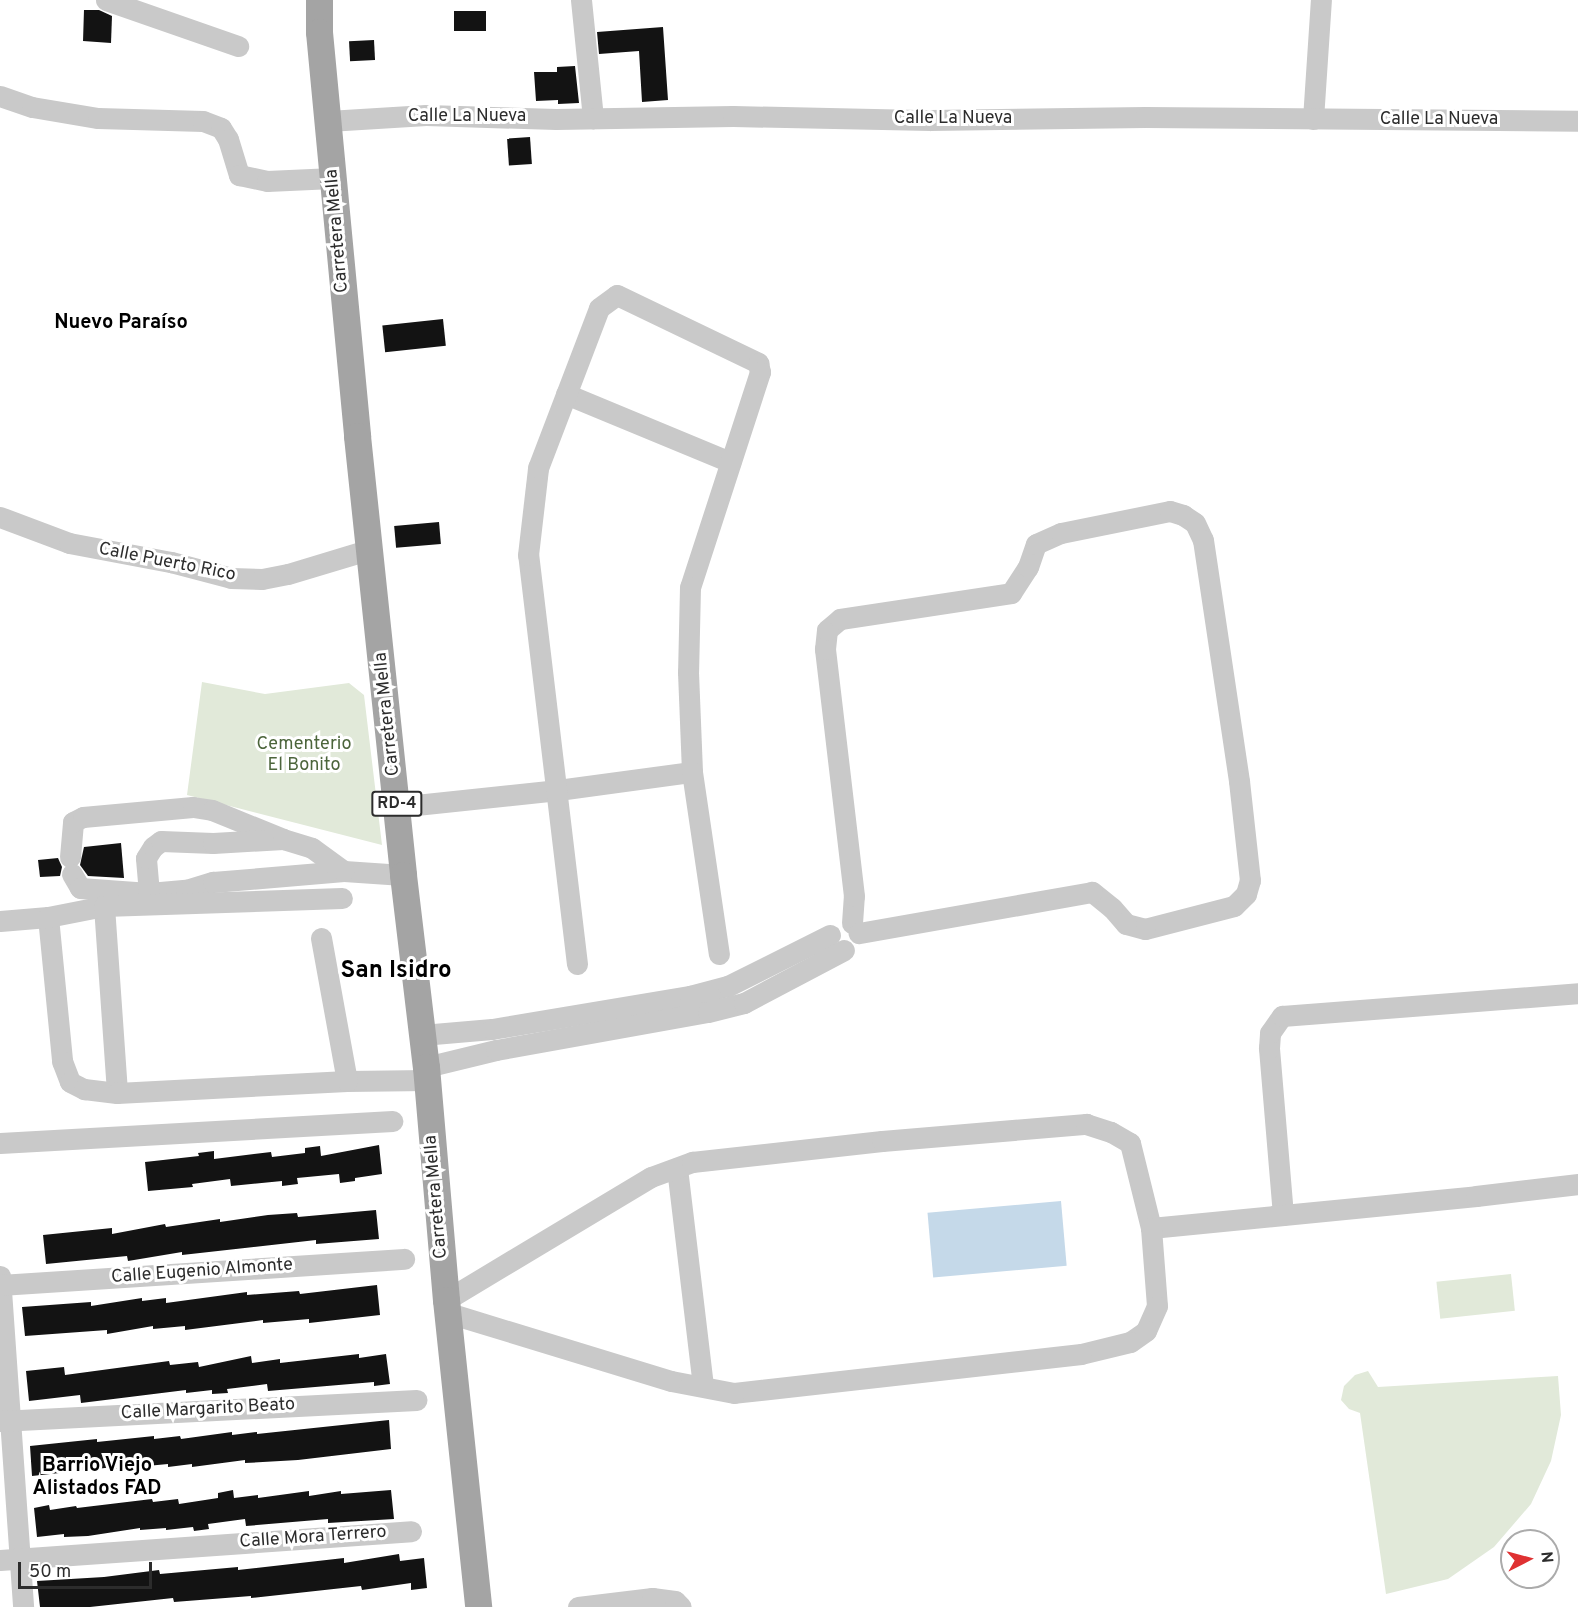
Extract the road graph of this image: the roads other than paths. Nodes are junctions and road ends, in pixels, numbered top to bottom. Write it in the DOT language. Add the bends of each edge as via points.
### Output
graph roads {
  1 [pos="106,0"];
  2 [pos="319,0"];
  3 [pos="581,0"];
  4 [pos="1321,0"];
  5 [pos="238,46"];
  6 [pos="0,96"];
  7 [pos="593,118"];
  8 [pos="1313,119"];
  9 [pos="328,121"];
  10 [pos="1578,121"];
  11 [pos="333,178"];
  12 [pos="566,394"];
  13 [pos="730,462"];
  14 [pos="0,518"];
  15 [pos="371,549"];
  16 [pos="692,772"];
  17 [pos="558,790"];
  18 [pos="397,807"];
  19 [pos="283,839"];
  20 [pos="344,871"];
  21 [pos="403,875"];
  22 [pos="149,894"];
  23 [pos="342,898"];
  24 [pos="104,906"];
  25 [pos="48,917"];
  26 [pos="0,921"];
  27 [pos="855,928"];
  28 [pos="321,938"];
  29 [pos="837,943"];
  30 [pos="719,954"];
  31 [pos="577,964"];
  32 [pos="1578,993"];
  33 [pos="422,1035"];
  34 [pos="427,1074"];
  35 [pos="347,1081"];
  36 [pos="117,1093"];
  37 [pos="392,1120"];
  38 [pos="0,1143"];
  39 [pos="677,1168"];
  40 [pos="1578,1184"];
  41 [pos="1283,1215"];
  42 [pos="1151,1228"];
  43 [pos="404,1259"];
  44 [pos="0,1276"];
  45 [pos="0,1285"];
  46 [pos="447,1307"];
  47 [pos="703,1385"];
  48 [pos="416,1400"];
  49 [pos="5,1420"];
  50 [pos="411,1531"];
  51 [pos="10,1560"];
  52 [pos="23,1607"];
  53 [pos="478,1607"];
  54 [pos="578,1607"];
  55 [pos="681,1607"];
  1 -- 5 [label="street"];
  2 -- 9 [label="main road, Carretera Mella / RD-4"];
  3 -- 7 [label="street"];
  4 -- 8 [label="street"];
  6 -- 11 [label="street" via="32,107 98,118 203,121 220,128 228,139 239,175 267,181"];
  7 -- 8 [label="street, Calle La Nueva"];
  7 -- 9 [label="street, Calle La Nueva" via="426,115"];
  8 -- 10 [label="street, Calle La Nueva"];
  9 -- 11 [label="main road, Carretera Mella / RD-4"];
  11 -- 15 [label="main road, Carretera Mella / RD-4"];
  12 -- 13 [label="street"];
  12 -- 13 [label="street" via="599,308 617,295 758,363 760,372"];
  12 -- 17 [label="street" via="538,468 528,555"];
  13 -- 16 [label="street" via="690,587 687,672"];
  14 -- 15 [label="street, Calle Puerto Rico" via="69,543 231,578 262,579 288,574"];
  15 -- 18 [label="main road, Carretera Mella / RD-4"];
  16 -- 17 [label="street"];
  16 -- 30 [label="street"];
  17 -- 18 [label="street"];
  17 -- 31 [label="street"];
  18 -- 21 [label="main road, Carretera Mella / RD-4"];
  19 -- 20 [label="street" via="312,848"];
  19 -- 22 [label="street" via="161,841 146,858"];
  19 -- 22 [label="street" via="212,810 193,807 83,817 73,822 71,866 80,888"];
  20 -- 21 [label="street"];
  20 -- 22 [label="street" via="213,882"];
  21 -- 33 [label="main road, Carretera Mella / RD-4"];
  23 -- 24 [label="street"];
  24 -- 25 [label="street"];
  24 -- 36 [label="street"];
  25 -- 26 [label="street"];
  25 -- 36 [label="street" via="62,1061 70,1082 84,1089"];
  27 -- 27 [label="street" via="825,649 827,630 840,619 1011,593 1028,567 1036,544 1061,533 1170,511 1195,523 1205,551 1239,781 1250,880 1246,894 1234,906 1145,929 1126,924 1092,892"];
  27 -- 29 [label="street" via="838,923"];
  28 -- 35 [label="street"];
  29 -- 33 [label="street" via="728,986 700,993 492,1029"];
  29 -- 34 [label="street" via="744,1003 496,1050"];
  32 -- 41 [label="street" via="1282,1016 1270,1033 1269,1048"];
  33 -- 34 [label="main road, Carretera Mella / RD-4"];
  34 -- 35 [label="street"];
  34 -- 46 [label="main road, Carretera Mella / RD-4"];
  35 -- 36 [label="street"];
  37 -- 38 [label="street"];
  39 -- 42 [label="street" via="692,1162 870,1142 1086,1124 1130,1143"];
  39 -- 46 [label="street" via="651,1177"];
  39 -- 47 [label="street"];
  40 -- 41 [label="street"];
  41 -- 42 [label="street"];
  42 -- 47 [label="street" via="1157,1306 1146,1331 1130,1342 1081,1354 734,1393"];
  43 -- 45 [label="street, Calle Eugenio Almonte"];
  44 -- 45 [label="street"];
  45 -- 49 [label="street"];
  46 -- 47 [label="street" via="671,1381"];
  46 -- 53 [label="main road, Carretera Mella / RD-4"];
  48 -- 49 [label="street, Calle Margarito Beato"];
  49 -- 51 [label="street"];
  50 -- 51 [label="street, Calle Mora Terrero"];
  51 -- 52 [label="street"];
  54 -- 55 [label="street" via="652,1598 675,1601"];
}
